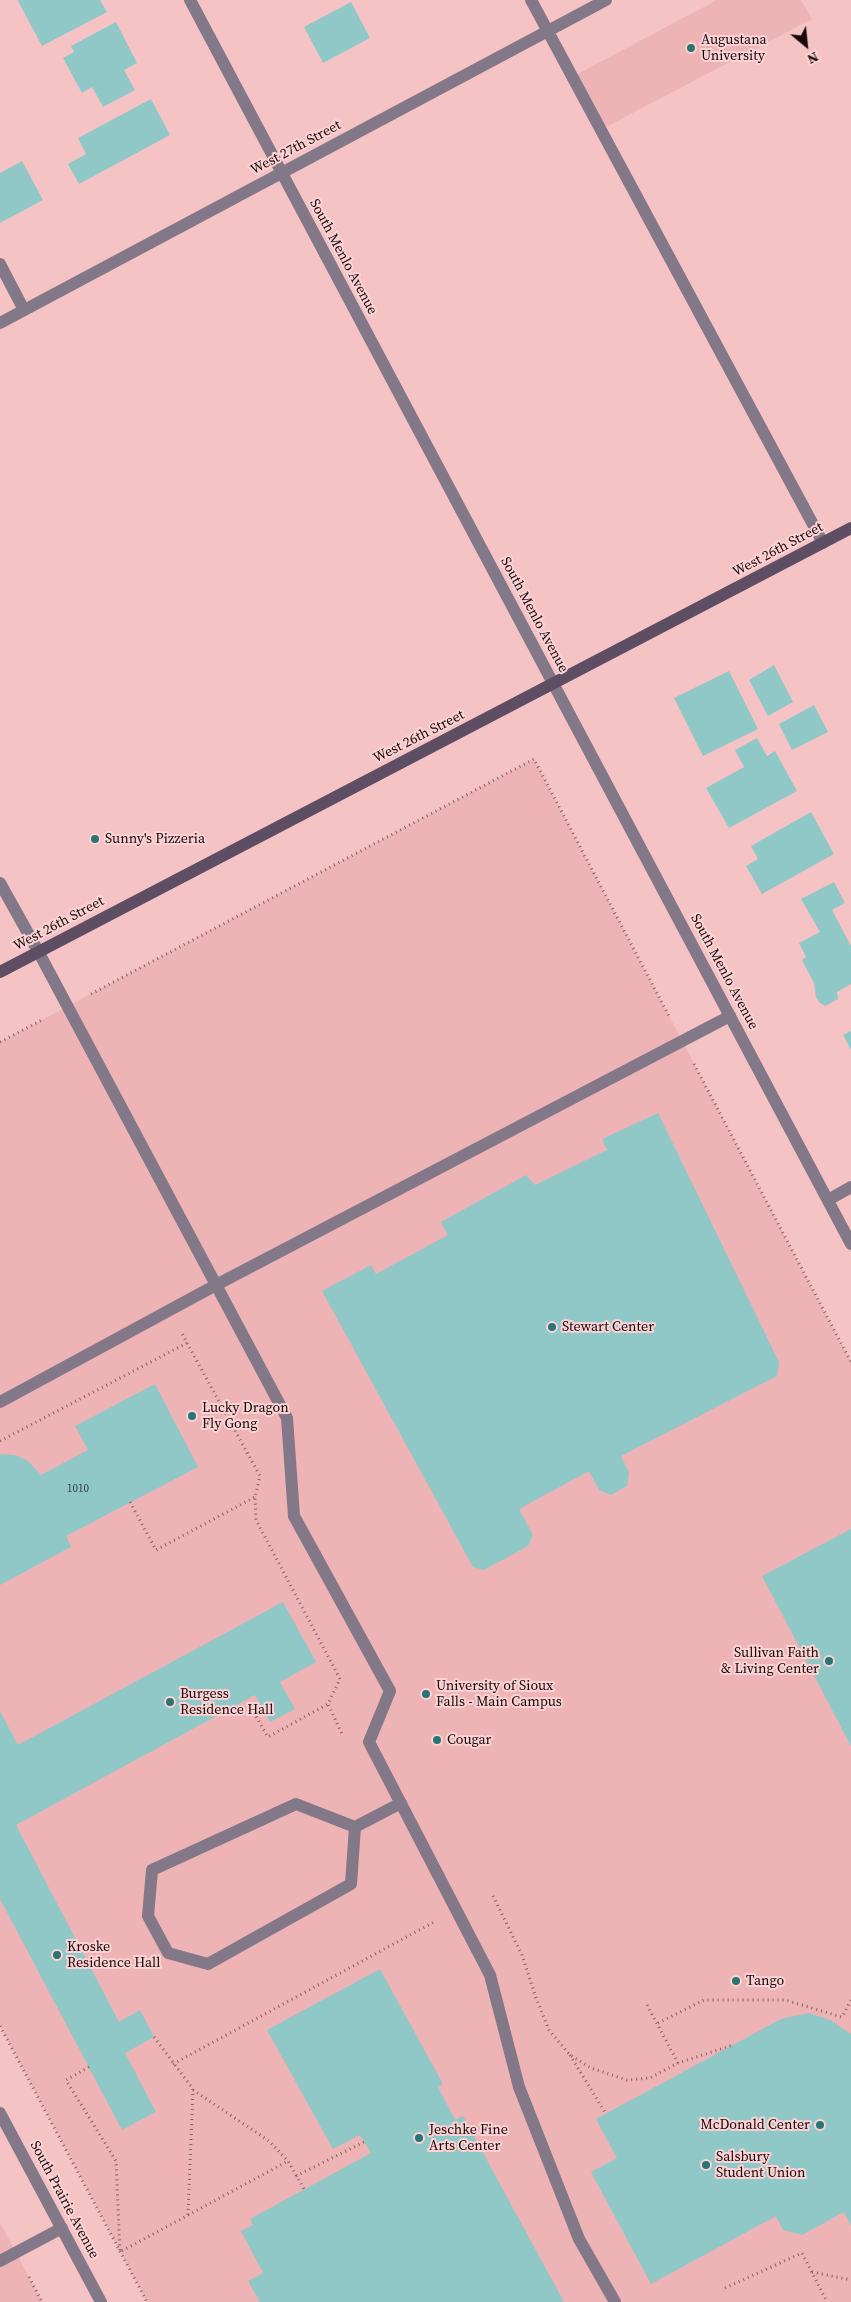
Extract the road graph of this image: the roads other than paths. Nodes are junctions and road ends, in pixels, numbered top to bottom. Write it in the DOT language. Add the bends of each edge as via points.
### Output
graph roads {
  1 [pos="190,0"];
  2 [pos="530,0"];
  3 [pos="606,0"];
  4 [pos="548,31"];
  5 [pos="281,172"];
  6 [pos="0,264"];
  7 [pos="24,310"];
  8 [pos="0,323"];
  9 [pos="851,528"];
  10 [pos="823,543"];
  11 [pos="554,684"];
  12 [pos="0,883"];
  13 [pos="38,951"];
  14 [pos="0,972"];
  15 [pos="730,1016"];
  16 [pos="851,1187"];
  17 [pos="828,1200"];
  18 [pos="851,1244"];
  19 [pos="216,1285"];
  20 [pos="0,1402"];
  21 [pos="401,1803"];
  22 [pos="355,1827"];
  23 [pos="0,2113"];
  24 [pos="62,2228"];
  25 [pos="0,2261"];
  26 [pos="101,2302"];
  27 [pos="615,2302"];
  1 -- 5 [label="street, South Menlo Avenue"];
  2 -- 4 [label="street"];
  3 -- 4 [label="street, West 27th Street"];
  4 -- 5 [label="street, West 27th Street"];
  4 -- 10 [label="street"];
  5 -- 7 [label="street, West 27th Street"];
  5 -- 11 [label="street, South Menlo Avenue"];
  6 -- 7 [label="street"];
  7 -- 8 [label="street, West 27th Street"];
  9 -- 10 [label="main road, West 26th Street"];
  10 -- 11 [label="main road, West 26th Street"];
  11 -- 13 [label="main road, West 26th Street"];
  11 -- 15 [label="street, South Menlo Avenue"];
  12 -- 13 [label="street"];
  13 -- 14 [label="main road, West 26th Street"];
  13 -- 19 [label="street"];
  15 -- 17 [label="street, South Menlo Avenue"];
  15 -- 19 [label="street"];
  16 -- 17 [label="street"];
  17 -- 18 [label="street, South Menlo Avenue"];
  19 -- 20 [label="street"];
  19 -- 21 [label="street" via="287,1418 294,1516 390,1691 369,1742"];
  21 -- 22 [label="street"];
  21 -- 27 [label="street" via="490,1975 519,2087 579,2239"];
  22 -- 22 [label="street" via="351,1884 208,1964 168,1953 148,1916 152,1870 296,1804"];
  23 -- 24 [label="street, South Prairie Avenue"];
  24 -- 25 [label="street"];
  24 -- 26 [label="street, South Prairie Avenue"];
}
